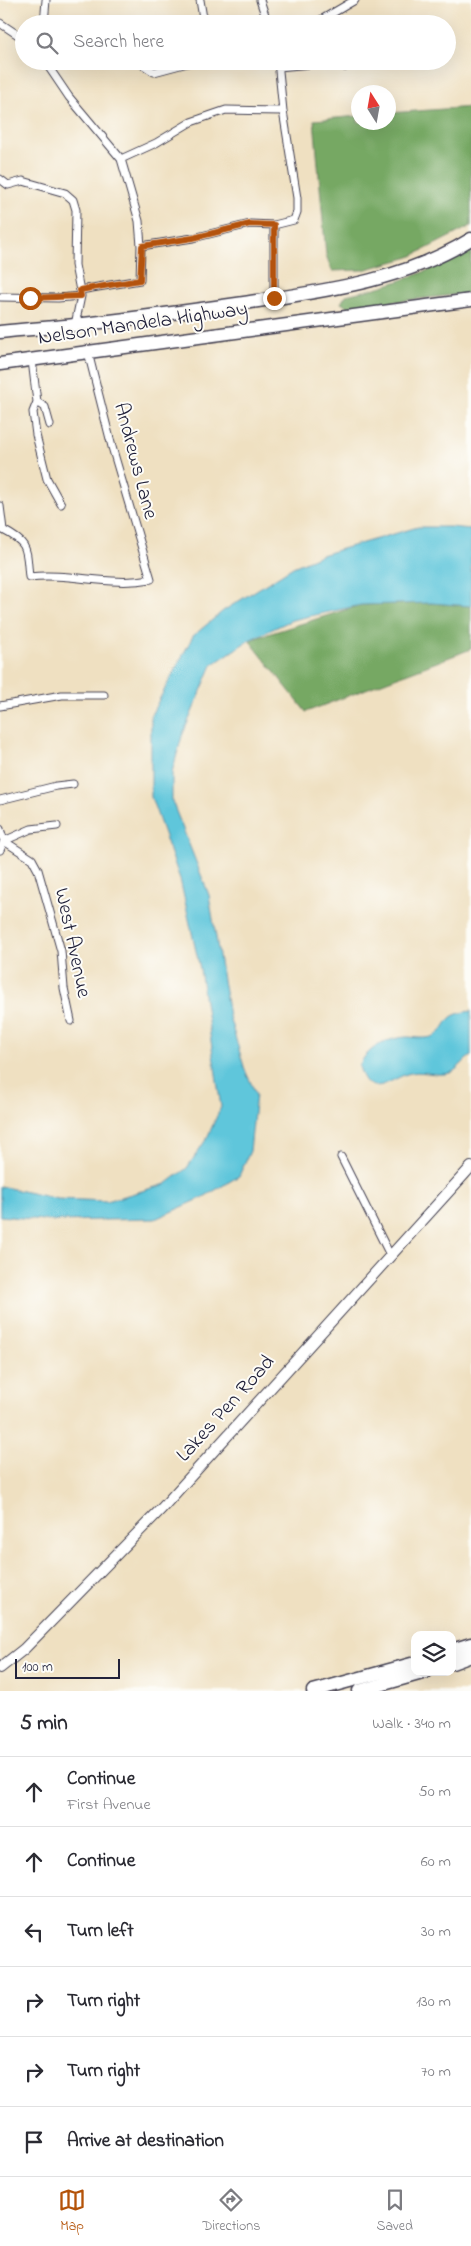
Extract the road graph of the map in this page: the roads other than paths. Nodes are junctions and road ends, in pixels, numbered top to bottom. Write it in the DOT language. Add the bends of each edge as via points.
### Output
graph roads {
  1 [pos="46,0"];
  2 [pos="200,0"];
  3 [pos="260,0"];
  4 [pos="355,0"];
  5 [pos="45,15"];
  6 [pos="202,15"];
  7 [pos="265,15"];
  8 [pos="329,15"];
  9 [pos="0,23"];
  10 [pos="15,33"];
  11 [pos="51,70"];
  12 [pos="280,70"];
  13 [pos="283,111"];
  14 [pos="121,159"];
  15 [pos="0,179"];
  16 [pos="274,225"];
  17 [pos="471,239"];
  18 [pos="142,246"];
  19 [pos="81,293"];
  20 [pos="0,297"];
  21 [pos="274,298"];
  22 [pos="471,300"];
  23 [pos="75,325"];
  24 [pos="0,332"];
  25 [pos="88,352"];
  26 [pos="32,360"];
  27 [pos="0,364"];
  28 [pos="37,402"];
  29 [pos="50,426"];
  30 [pos="60,504"];
  31 [pos="0,506"];
  32 [pos="104,696"];
  33 [pos="0,706"];
  34 [pos="73,784"];
  35 [pos="0,800"];
  36 [pos="57,826"];
  37 [pos="0,829"];
  38 [pos="4,841"];
  39 [pos="0,850"];
  40 [pos="70,1021"];
  41 [pos="341,1157"];
  42 [pos="471,1166"];
  43 [pos="390,1255"];
  44 [pos="471,1644"];
  45 [pos="456,1649"];
  46 [pos="471,1656"];
  47 [pos="456,1662"];
  48 [pos="411,1664"];
  49 [pos="0,1668"];
  50 [pos="412,1676"];
  51 [pos="313,1691"];
  52 [pos="359,1691"];
  1 -- 5 [label="street"];
  2 -- 6 [label="street"];
  3 -- 7 [label="street"];
  4 -- 8 [label="street"];
  9 -- 10 [label="street"];
  11 -- 14 [label="street"];
  12 -- 13 [label="street"];
  13 -- 14 [label="street" via="226,110 191,122 156,144"];
  13 -- 16 [label="street" via="297,212 294,220"];
  14 -- 18 [label="street" via="139,221"];
  15 -- 19 [label="street" via="8,185 23,181 65,193 73,200 76,210 75,265"];
  16 -- 18 [label="street" via="250,224"];
  16 -- 21 [label="street"];
  17 -- 21 [label="highway, Nelson Mandela Highway" via="446,255 374,280 317,293"];
  18 -- 19 [label="street" via="140,280"];
  19 -- 20 [label="street" via="49,298"];
  19 -- 23 [label="street"];
  21 -- 23 [label="highway, Nelson Mandela Highway"];
  22 -- 25 [label="highway, Nelson Mandela Highway"];
  23 -- 24 [label="highway, Nelson Mandela Highway"];
  25 -- 26 [label="highway, Nelson Mandela Highway"];
  25 -- 31 [label="street, Andrews Lane" via="151,578 118,582 48,574 29,576 26,548 18,538 4,530"];
  26 -- 27 [label="highway, Nelson Mandela Highway"];
  26 -- 28 [label="street"];
  28 -- 29 [label="street" via="45,407"];
  28 -- 30 [label="street" via="33,412 38,443 47,479"];
  32 -- 33 [label="street" via="62,695"];
  34 -- 35 [label="street"];
  36 -- 38 [label="street" via="30,829"];
  37 -- 38 [label="street"];
  38 -- 39 [label="street"];
  38 -- 40 [label="street, West Avenue" via="32,859 38,870 61,951"];
  41 -- 43 [label="street"];
  42 -- 43 [label="street, Lakes Pen Road"];
  43 -- 49 [label="street, Lakes Pen Road" via="162,1508 24,1649"];
  44 -- 45 [label="highway"];
  46 -- 47 [label="highway"];
  48 -- 51 [label="highway"];
  50 -- 52 [label="highway"];
}
